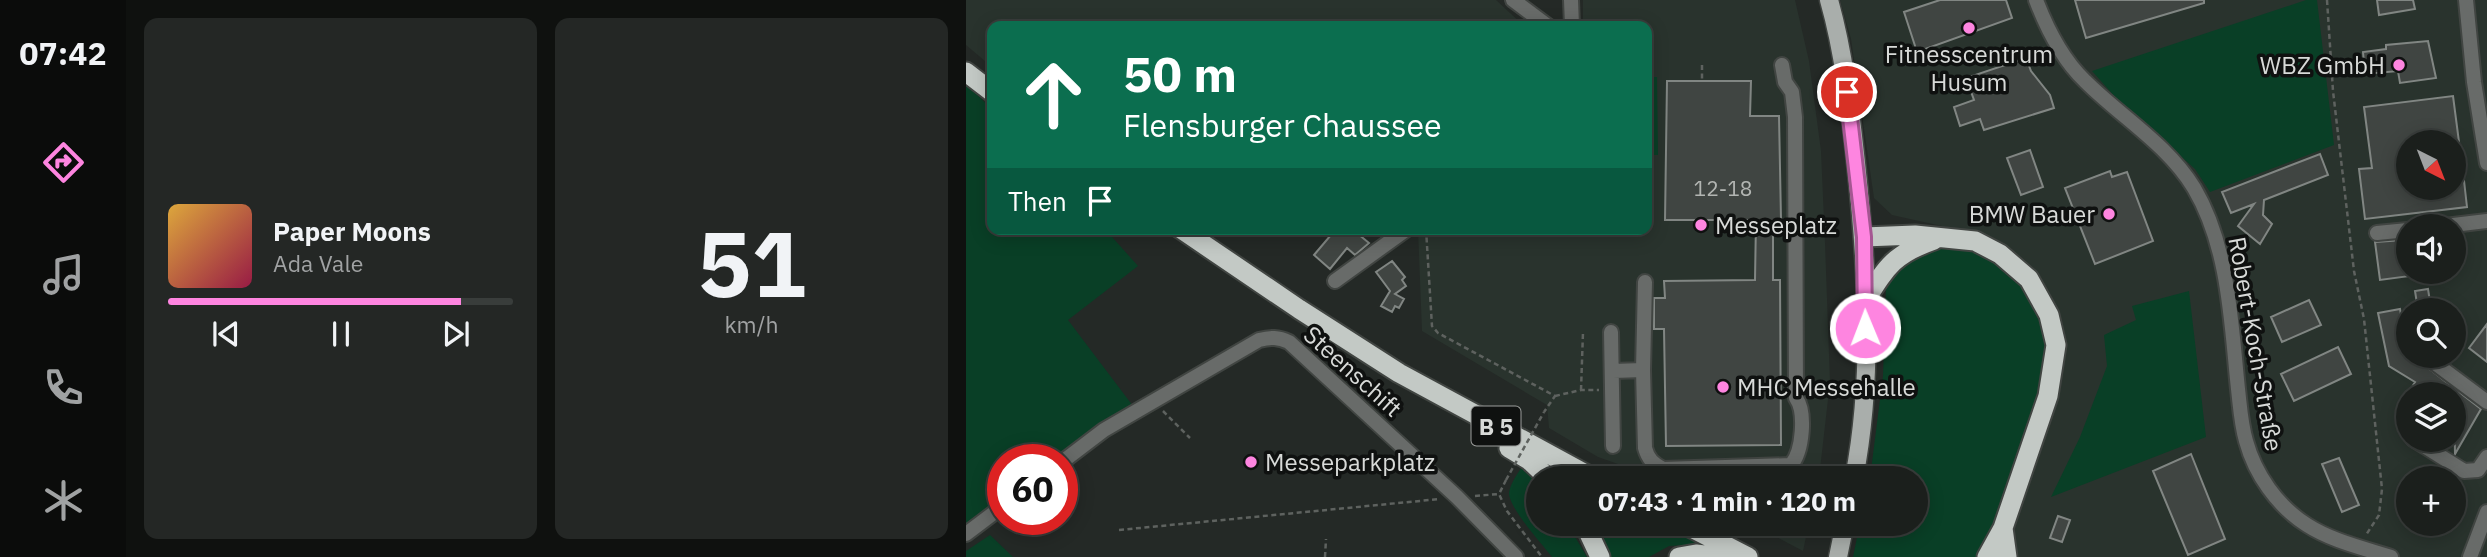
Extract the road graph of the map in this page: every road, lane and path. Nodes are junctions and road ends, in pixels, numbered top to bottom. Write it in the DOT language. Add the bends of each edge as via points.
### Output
graph roads {
  1 [pos="1513,0"];
  2 [pos="1571,0"];
  3 [pos="1829,0"];
  4 [pos="2036,0"];
  5 [pos="2327,0"];
  6 [pos="2466,0"];
  7 [pos="1541,21"];
  8 [pos="1572,21"];
  9 [pos="1702,65"];
  10 [pos="1782,65"];
  11 [pos="966,72"];
  12 [pos="1702,81"];
  13 [pos="987,88"];
  14 [pos="2487,163"];
  15 [pos="2487,221"];
  16 [pos="2466,224"];
  17 [pos="2396,231"];
  18 [pos="2377,233"];
  19 [pos="1190,235"];
  20 [pos="1399,235"];
  21 [pos="1426,235"];
  22 [pos="1864,237"];
  23 [pos="1942,237"];
  24 [pos="1335,281"];
  25 [pos="1645,282"];
  26 [pos="1865,302"];
  27 [pos="1583,332"];
  28 [pos="1611,332"];
  29 [pos="2441,368"];
  30 [pos="1643,370"];
  31 [pos="1612,371"];
  32 [pos="1399,373"];
  33 [pos="1555,396"];
  34 [pos="1154,402"];
  35 [pos="2487,402"];
  36 [pos="1190,438"];
  37 [pos="1613,446"];
  38 [pos="1078,450"];
  39 [pos="2434,452"];
  40 [pos="2487,457"];
  41 [pos="1535,466"];
  42 [pos="1571,466"];
  43 [pos="1856,466"];
  44 [pos="1499,494"];
  45 [pos="1457,498"];
  46 [pos="2487,512"];
  47 [pos="987,518"];
  48 [pos="2003,528"];
  49 [pos="1119,530"];
  50 [pos="966,534"];
  51 [pos="1590,536"];
  52 [pos="1707,536"];
  53 [pos="1842,536"];
  54 [pos="1326,539"];
  55 [pos="2362,548"];
  56 [pos="1839,554"];
  57 [pos="1325,557"];
  58 [pos="1516,557"];
  59 [pos="1542,557"];
  60 [pos="1600,557"];
  61 [pos="1679,557"];
  62 [pos="1720,557"];
  63 [pos="1748,557"];
  64 [pos="1987,557"];
  65 [pos="2007,557"];
  66 [pos="2391,557"];
  67 [pos="2470,557"];
  1 -- 7 [label="street"];
  2 -- 8 [label="street"];
  3 -- 22 [label="main road" via="1840,38"];
  4 -- 55 [label="street, Robert-Koch-Straße" via="2062,54 2083,79 2165,151 2202,202 2222,264 2243,430 2263,480 2304,523"];
  5 -- 55 [label="path" via="2333,91 2382,489 2379,515"];
  6 -- 14 [label="street"];
  9 -- 12 [label="path"];
  10 -- 30 [label="street" via="1795,117 1796,398 1802,406 1797,458 1783,467 1663,468 1654,464 1645,448"];
  11 -- 13 [label="highway"];
  15 -- 16 [label="street"];
  17 -- 18 [label="street"];
  19 -- 32 [label="highway, B 5"];
  20 -- 24 [label="street"];
  21 -- 33 [label="path" via="1432,326"];
  22 -- 23 [label="highway"];
  22 -- 26 [label="main road"];
  23 -- 26 [label="highway" via="1896,258"];
  23 -- 48 [label="highway" via="1975,241 2000,254 2029,279 2049,315 2056,345 2048,396"];
  25 -- 30 [label="street"];
  26 -- 43 [label="main road" via="1866,382"];
  27 -- 33 [label="path" via="1581,390"];
  28 -- 31 [label="street"];
  29 -- 35 [label="street"];
  30 -- 31 [label="street"];
  31 -- 37 [label="street"];
  32 -- 41 [label="highway" via="1415,390"];
  32 -- 42 [label="highway, B 5"];
  33 -- 44 [label="path, bridge"];
  34 -- 36 [label="path"];
  34 -- 38 [label="street, Steenschift"];
  34 -- 45 [label="street, Steenschift" via="1259,340 1280,338 1290,342"];
  39 -- 40 [label="street" via="2465,471 2478,470"];
  44 -- 45 [label="path"];
  44 -- 59 [label="path"];
  45 -- 49 [label="path"];
  45 -- 58 [label="street, Steenschift"];
  46 -- 67 [label="street"];
  47 -- 50 [label="street"];
  48 -- 64 [label="highway"];
  48 -- 65 [label="highway"];
  51 -- 60 [label="highway"];
  52 -- 63 [label="highway"];
  53 -- 56 [label="main road"];
  54 -- 57 [label="path"];
  55 -- 66 [label="street, Robert-Koch-Straße"];
  61 -- 62 [label="highway"];
}
